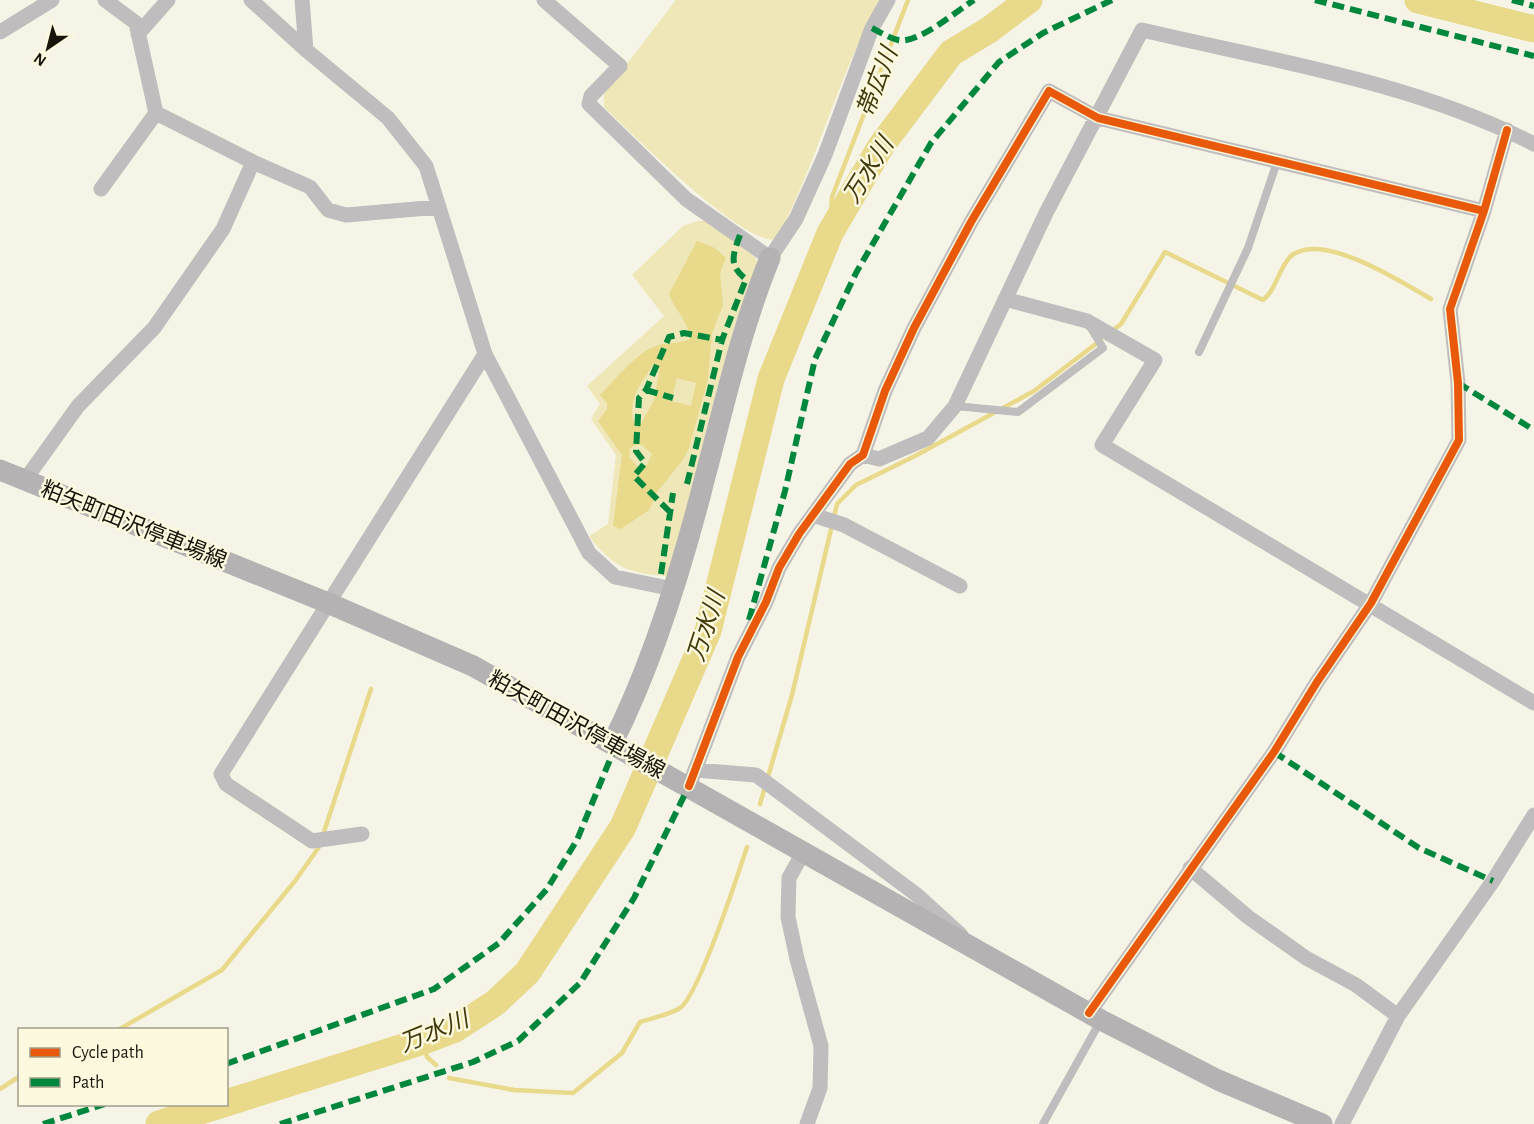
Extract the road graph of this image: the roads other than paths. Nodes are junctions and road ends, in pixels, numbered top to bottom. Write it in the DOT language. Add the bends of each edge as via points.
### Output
graph roads {
  1 [pos="52,0"];
  2 [pos="105,0"];
  3 [pos="168,0"];
  4 [pos="251,0"];
  5 [pos="302,0"];
  6 [pos="544,0"];
  7 [pos="888,0"];
  8 [pos="0,32"];
  9 [pos="138,34"];
  10 [pos="306,51"];
  11 [pos="156,113"];
  12 [pos="1098,118"];
  13 [pos="1507,130"];
  14 [pos="1534,144"];
  15 [pos="253,162"];
  16 [pos="1277,162"];
  17 [pos="101,189"];
  18 [pos="439,207"];
  19 [pos="1484,211"];
  20 [pos="770,258"];
  21 [pos="1005,300"];
  22 [pos="1093,326"];
  23 [pos="1199,352"];
  24 [pos="485,354"];
  25 [pos="956,405"];
  26 [pos="863,455"];
  27 [pos="0,470"];
  28 [pos="25,480"];
  29 [pos="817,516"];
  30 [pos="960,586"];
  31 [pos="673,589"];
  32 [pos="328,603"];
  33 [pos="1371,603"];
  34 [pos="1534,703"];
  35 [pos="618,746"];
  36 [pos="688,779"];
  37 [pos="1534,815"];
  38 [pos="362,834"];
  39 [pos="804,852"];
  40 [pos="1190,868"];
  41 [pos="974,948"];
  42 [pos="1398,1016"];
  43 [pos="1095,1017"];
  44 [pos="807,1124"];
  45 [pos="1043,1124"];
  46 [pos="1322,1124"];
  47 [pos="1342,1124"];
  1 -- 8 [label="street"];
  2 -- 9 [label="street" via="136,23"];
  3 -- 9 [label="street"];
  4 -- 10 [label="street"];
  5 -- 10 [label="street"];
  6 -- 20 [label="street" via="620,66 591,96 589,104 686,200"];
  7 -- 20 [label="street" via="872,28 796,219"];
  9 -- 11 [label="street"];
  10 -- 18 [label="street" via="388,118 426,166"];
  11 -- 15 [label="street"];
  11 -- 17 [label="street"];
  12 -- 13 [label="street" via="1142,30 1405,92"];
  12 -- 16 [label="street"];
  12 -- 21 [label="street" via="1046,213"];
  12 -- 26 [label="street" via="1048,91 914,328 885,391"];
  13 -- 14 [label="street"];
  13 -- 19 [label="street"];
  15 -- 18 [label="street" via="310,187 328,210 346,215"];
  15 -- 28 [label="street" via="223,229 154,328 78,406"];
  16 -- 19 [label="street"];
  16 -- 23 [label="lane" via="1248,248"];
  18 -- 24 [label="street"];
  19 -- 33 [label="street" via="1450,309 1459,440"];
  20 -- 31 [label="main road" via="736,352"];
  21 -- 22 [label="street"];
  21 -- 25 [label="street"];
  22 -- 25 [label="lane" via="1103,348 1018,412"];
  22 -- 33 [label="street" via="1155,360 1102,445"];
  24 -- 31 [label="street" via="589,553 615,577"];
  24 -- 32 [label="street"];
  25 -- 26 [label="street" via="928,438 879,459"];
  26 -- 29 [label="street" via="850,464"];
  27 -- 28 [label="main road, 粕矢町田沢停車場線"];
  28 -- 32 [label="main road, 粕矢町田沢停車場線"];
  29 -- 30 [label="street"];
  29 -- 36 [label="street" via="779,568"];
  31 -- 35 [label="main road"];
  32 -- 35 [label="main road, 粕矢町田沢停車場線" via="473,666"];
  32 -- 38 [label="street" via="221,774 226,784 312,840"];
  33 -- 34 [label="street"];
  33 -- 40 [label="street" via="1274,752"];
  35 -- 36 [label="main road, 粕矢町田沢停車場線"];
  36 -- 39 [label="main road, 粕矢町田沢停車場線"];
  36 -- 41 [label="street" via="756,775 917,895"];
  37 -- 42 [label="street"];
  39 -- 41 [label="main road, 粕矢町田沢停車場線"];
  39 -- 44 [label="street" via="789,878 788,917 821,1046 820,1088"];
  40 -- 42 [label="street" via="1268,931"];
  40 -- 43 [label="street"];
  41 -- 43 [label="main road, 粕矢町田沢停車場線"];
  42 -- 47 [label="street"];
  43 -- 45 [label="lane"];
  43 -- 46 [label="main road, 粕矢町田沢停車場線" via="1218,1080"];
}
